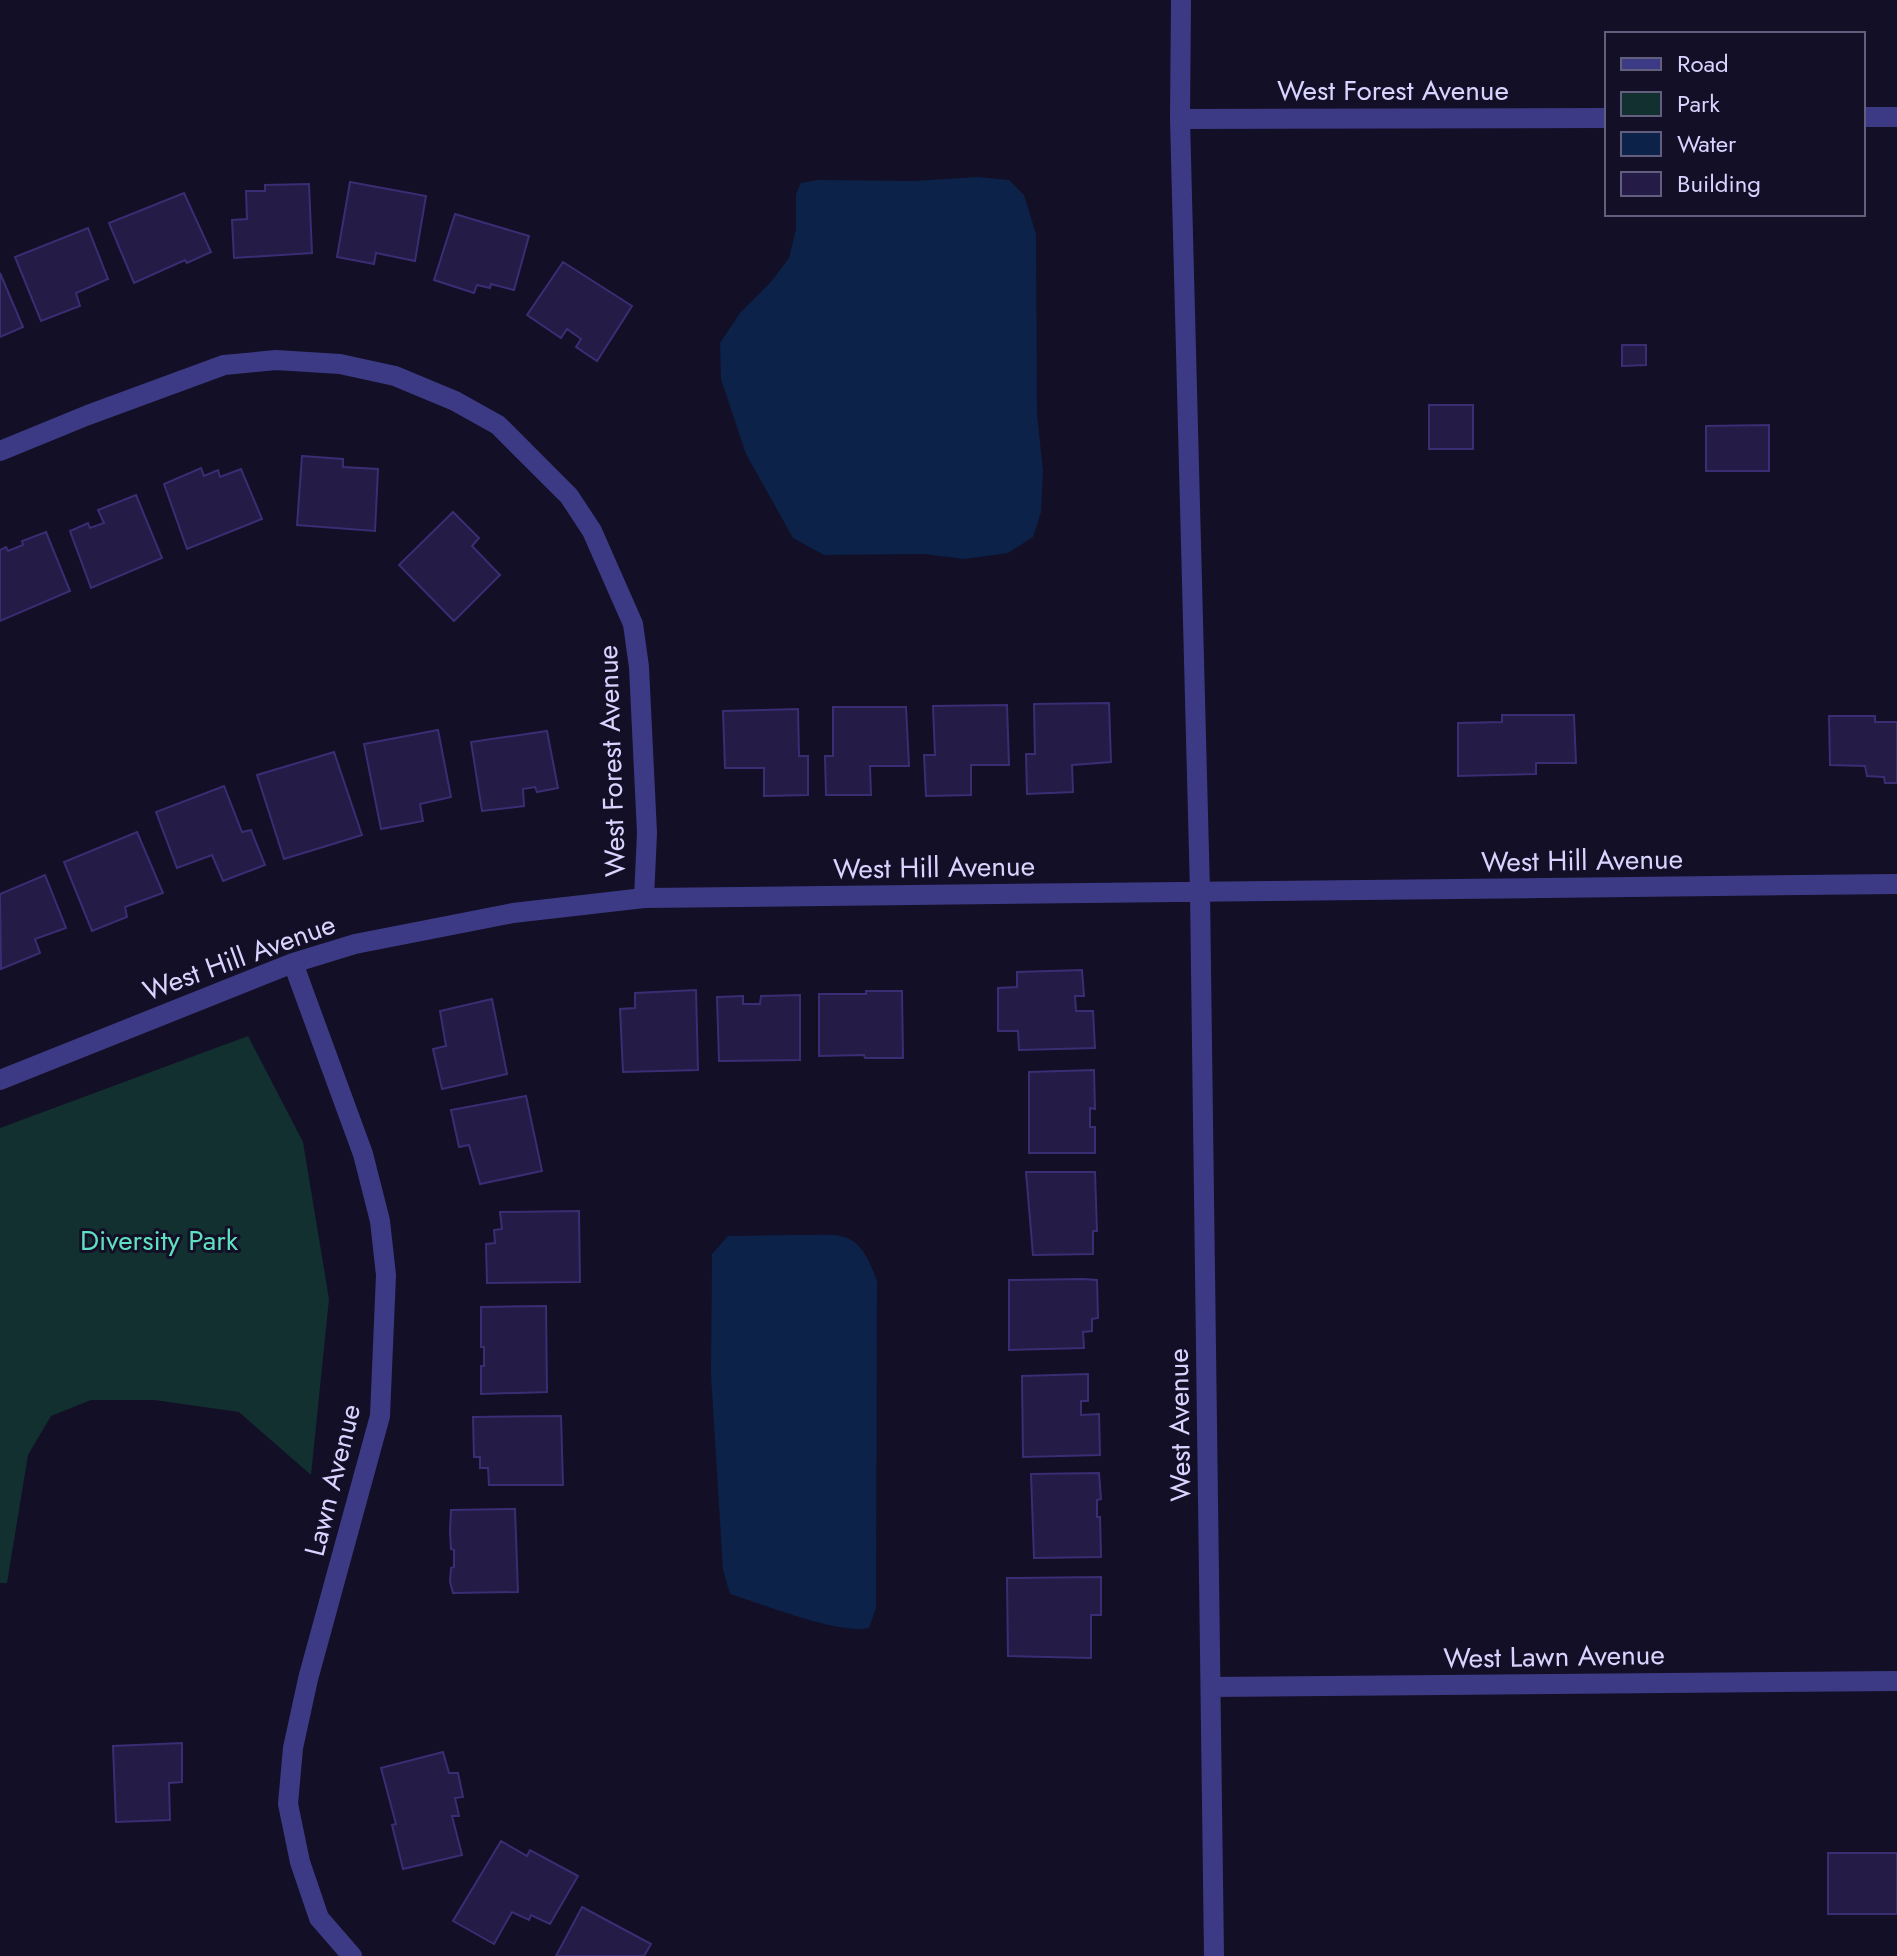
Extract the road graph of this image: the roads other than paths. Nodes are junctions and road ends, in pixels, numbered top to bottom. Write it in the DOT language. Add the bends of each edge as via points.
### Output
graph roads {
  1 [pos="1181,0"];
  2 [pos="1865,117"];
  3 [pos="1897,117"];
  4 [pos="1605,118"];
  5 [pos="1180,119"];
  6 [pos="0,451"];
  7 [pos="1897,884"];
  8 [pos="1200,892"];
  9 [pos="644,898"];
  10 [pos="293,963"];
  11 [pos="0,1080"];
  12 [pos="1897,1681"];
  13 [pos="1211,1687"];
  14 [pos="352,1956"];
  15 [pos="1214,1956"];
  1 -- 5 [label="street, West Avenue"];
  2 -- 3 [label="street"];
  4 -- 5 [label="street, West Forest Avenue"];
  5 -- 8 [label="street, West Avenue"];
  6 -- 9 [label="street, West Forest Avenue" via="224,365 276,360 340,364 395,376 498,425 569,496 592,531 633,624 647,833"];
  7 -- 8 [label="street, West Hill Avenue"];
  8 -- 9 [label="street, West Hill Avenue"];
  8 -- 13 [label="street, West Avenue"];
  9 -- 10 [label="street, West Hill Avenue" via="513,913 355,944"];
  10 -- 11 [label="street, West Hill Avenue"];
  10 -- 14 [label="street, Lawn Avenue" via="363,1154 380,1221 386,1275 380,1416 308,1679 288,1804 319,1918"];
  12 -- 13 [label="street, West Lawn Avenue"];
  13 -- 15 [label="street, West Avenue"];
}
